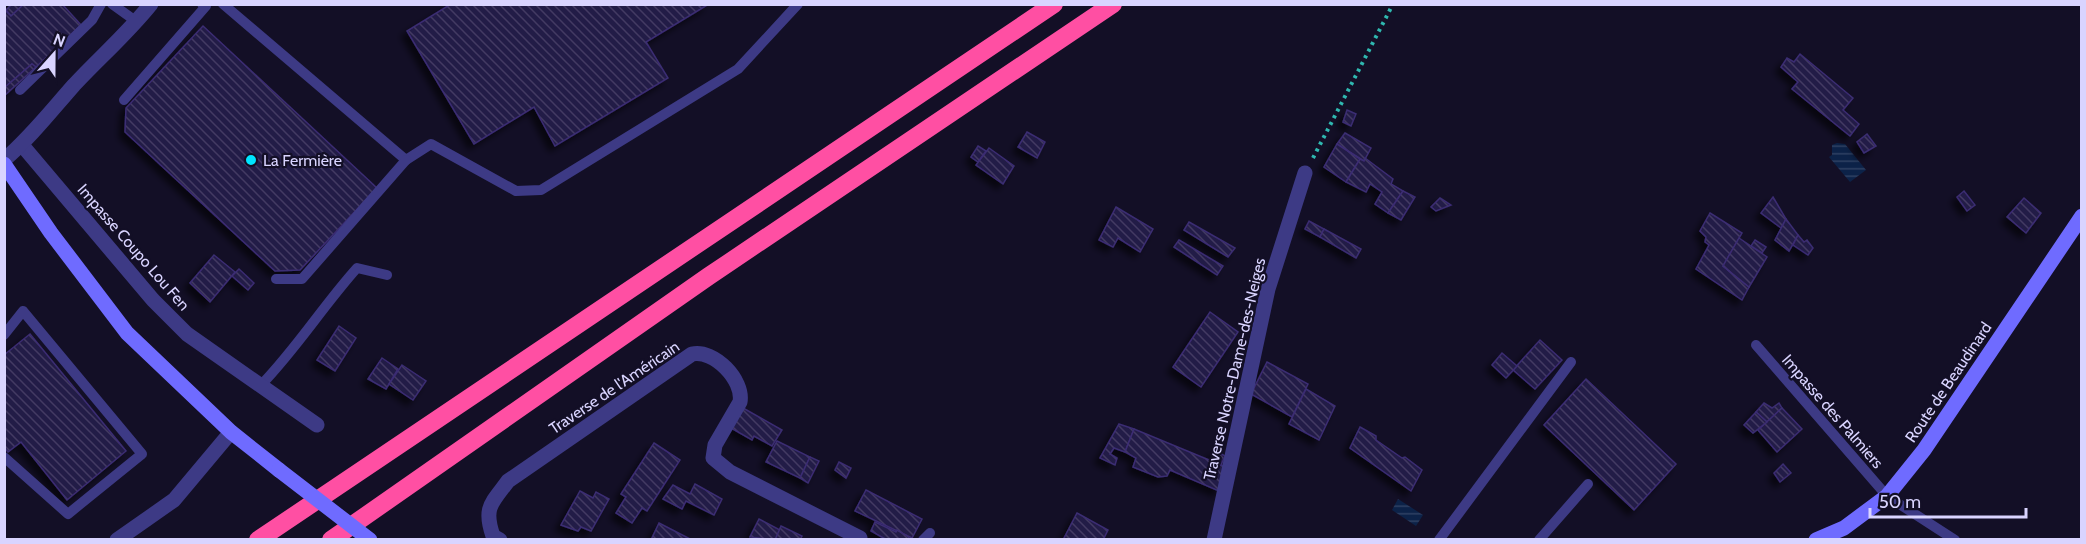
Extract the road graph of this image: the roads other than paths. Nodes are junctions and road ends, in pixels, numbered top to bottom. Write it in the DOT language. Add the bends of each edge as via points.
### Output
graph roads {
  1 [pos="101,4"];
  2 [pos="112,4"];
  3 [pos="151,4"];
  4 [pos="223,4"];
  5 [pos="798,4"];
  6 [pos="1054,4"];
  7 [pos="1113,4"];
  8 [pos="207,5"];
  9 [pos="137,22"];
  10 [pos="20,90"];
  11 [pos="124,100"];
  12 [pos="22,145"];
  13 [pos="406,159"];
  14 [pos="4,162"];
  15 [pos="1305,173"];
  16 [pos="9,179"];
  17 [pos="2082,216"];
  18 [pos="387,275"];
  19 [pos="276,279"];
  20 [pos="4,335"];
  21 [pos="1756,345"];
  22 [pos="1571,362"];
  23 [pos="261,385"];
  24 [pos="317,425"];
  25 [pos="231,432"];
  26 [pos="4,457"];
  27 [pos="1588,483"];
  28 [pos="1887,496"];
  29 [pos="860,538"];
  30 [pos="117,540"];
  31 [pos="258,540"];
  32 [pos="331,540"];
  33 [pos="370,540"];
  34 [pos="500,540"];
  35 [pos="1214,540"];
  36 [pos="1439,540"];
  37 [pos="1539,540"];
  38 [pos="1816,540"];
  39 [pos="1955,540"];
  1 -- 10 [label="lane" via="92,20"];
  2 -- 9 [label="lane"];
  3 -- 9 [label="street"];
  4 -- 13 [label="lane"];
  5 -- 13 [label="lane" via="738,69 541,190 516,191 431,144"];
  6 -- 31 [label="highway"];
  7 -- 32 [label="highway" via="709,276"];
  8 -- 11 [label="lane"];
  9 -- 12 [label="street"];
  12 -- 14 [label="street"];
  12 -- 23 [label="street, Impasse Coupo Lou Fen" via="153,300 187,334"];
  13 -- 19 [label="lane" via="302,279"];
  14 -- 16 [label="street"];
  15 -- 35 [label="street, Traverse Notre-Dame-des-Neiges" via="1268,290"];
  16 -- 25 [label="street" via="127,333"];
  17 -- 28 [label="street, Route de Beaudinard" via="1924,450"];
  18 -- 23 [label="lane" via="357,268"];
  20 -- 26 [label="lane" via="23,311 142,454 68,514"];
  21 -- 28 [label="lane, Impasse des Palmiers"];
  22 -- 36 [label="lane"];
  23 -- 24 [label="street, Impasse Coupo Lou Fen"];
  25 -- 30 [label="street" via="174,500"];
  25 -- 33 [label="street, bridge"];
  27 -- 37 [label="lane"];
  28 -- 38 [label="street, Route de Beaudinard" via="1844,528"];
  28 -- 39 [label="lane, Impasse des Palmiers"];
  29 -- 34 [label="street, Traverse de l'Américain" via="730,472 713,458 715,445 741,394 739,386 713,356 703,352 692,354 508,481 488,507 487,519 493,536"];
}
